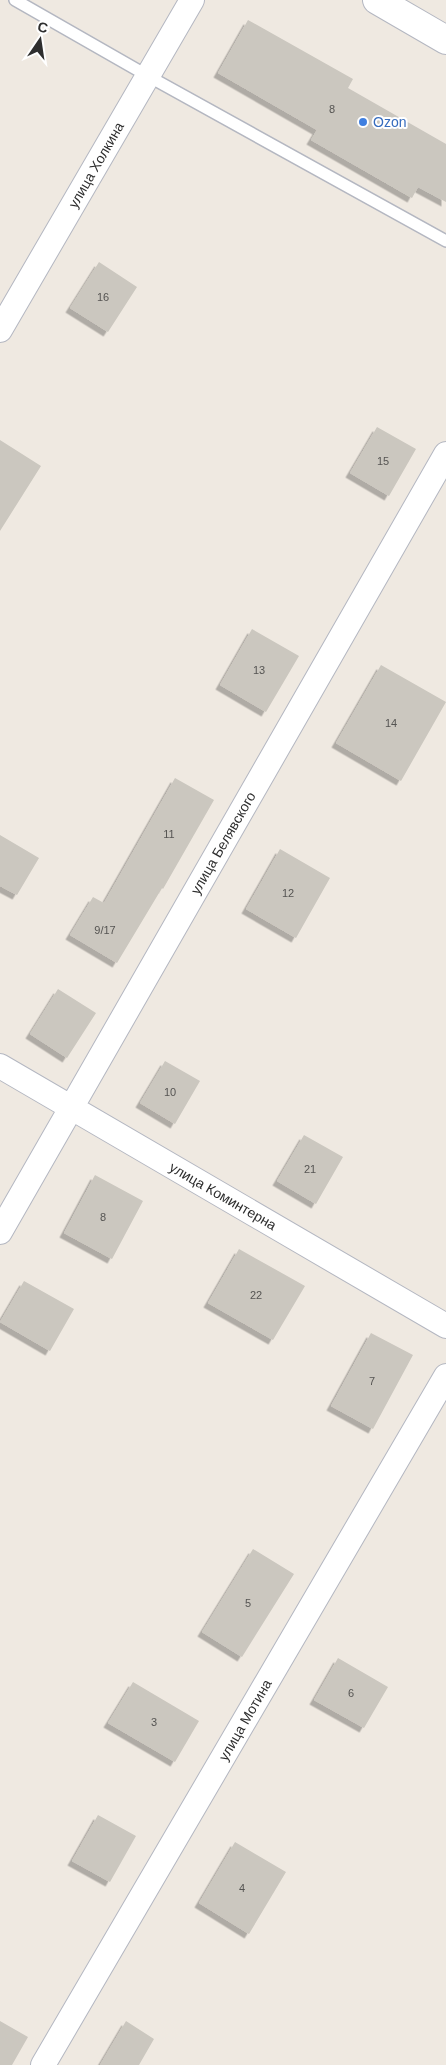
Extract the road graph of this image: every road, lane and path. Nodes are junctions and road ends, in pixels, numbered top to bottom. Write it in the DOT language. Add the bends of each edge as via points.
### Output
graph roads {
  1 [pos="15,0"];
  2 [pos="192,0"];
  3 [pos="377,0"];
  4 [pos="446,40"];
  5 [pos="148,76"];
  6 [pos="446,241"];
  7 [pos="0,330"];
  8 [pos="446,454"];
  9 [pos="0,1066"];
  10 [pos="72,1108"];
  11 [pos="0,1232"];
  12 [pos="446,1326"];
  13 [pos="446,1376"];
  14 [pos="44,2065"];
  1 -- 5 [label="lane"];
  2 -- 5 [label="street, улица Холкина"];
  3 -- 4 [label="main road"];
  5 -- 6 [label="lane"];
  5 -- 7 [label="street, улица Холкина"];
  8 -- 10 [label="street, улица Белявского"];
  9 -- 10 [label="street, улица Коминтерна"];
  10 -- 11 [label="street, улица Белявского"];
  10 -- 12 [label="street, улица Коминтерна"];
  13 -- 14 [label="street, улица Мотина"];
}
